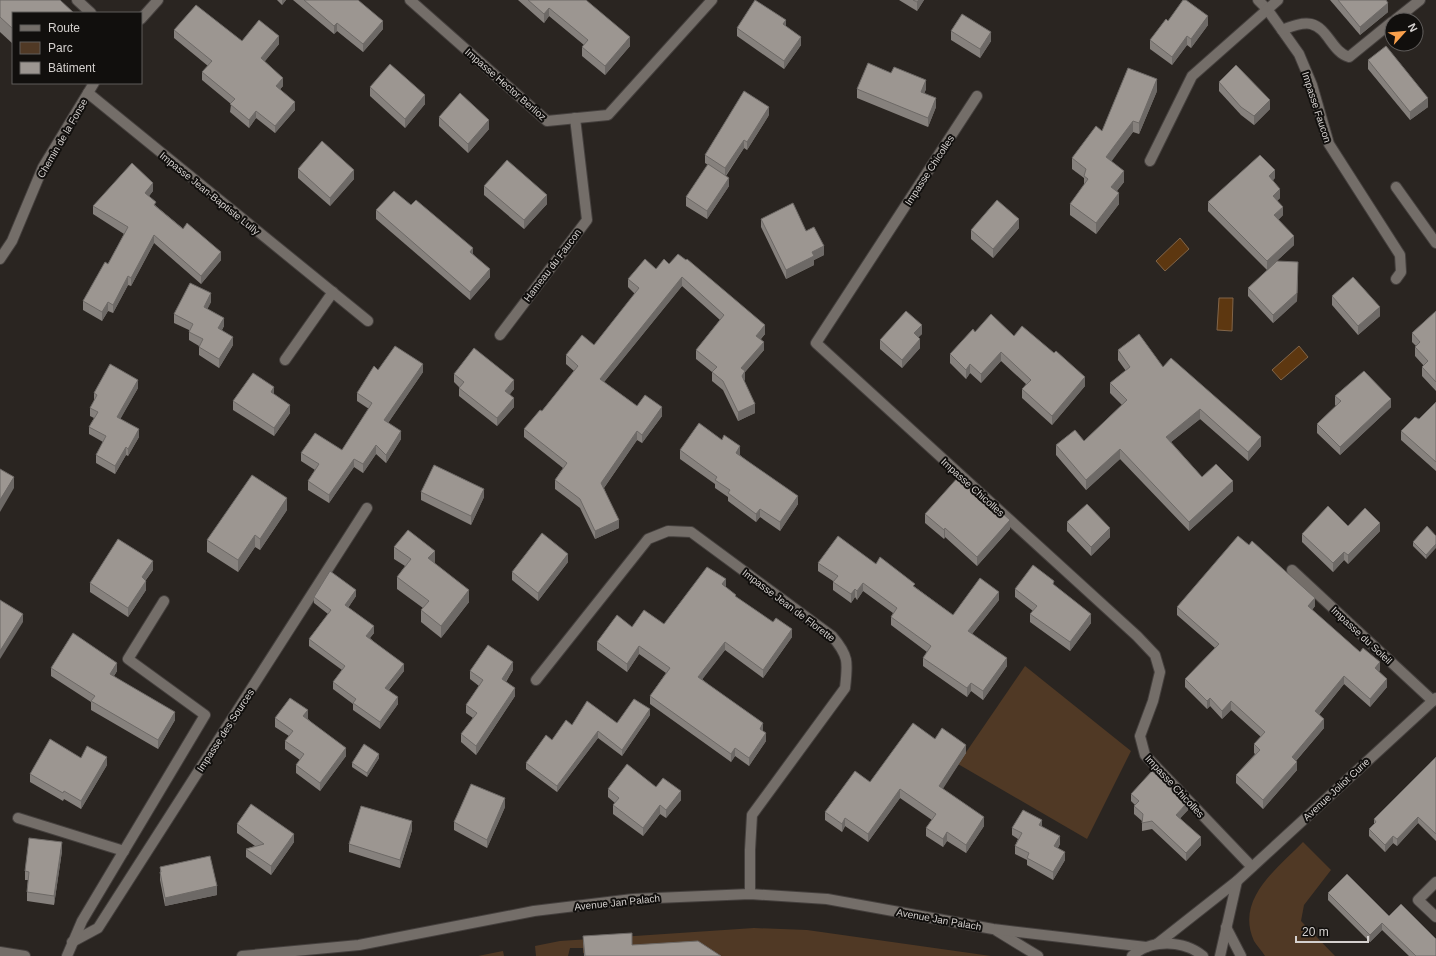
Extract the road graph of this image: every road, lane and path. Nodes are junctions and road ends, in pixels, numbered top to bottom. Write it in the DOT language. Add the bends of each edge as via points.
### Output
graph roads {
  1 [pos="77,0"];
  2 [pos="158,0"];
  3 [pos="410,0"];
  4 [pos="712,0"];
  5 [pos="1258,0"];
  6 [pos="1278,0"];
  7 [pos="1420,0"];
  8 [pos="1267,9"];
  9 [pos="89,12"];
  10 [pos="1405,12"];
  11 [pos="142,18"];
  12 [pos="1384,29"];
  13 [pos="1282,30"];
  14 [pos="93,84"];
  15 [pos="88,93"];
  16 [pos="977,96"];
  17 [pos="575,118"];
  18 [pos="1150,161"];
  19 [pos="1396,187"];
  20 [pos="1436,243"];
  21 [pos="0,258"];
  22 [pos="1396,279"];
  23 [pos="333,292"];
  24 [pos="368,321"];
  25 [pos="500,335"];
  26 [pos="285,360"];
  27 [pos="367,508"];
  28 [pos="1292,570"];
  29 [pos="164,601"];
  30 [pos="536,680"];
  31 [pos="1434,699"];
  32 [pos="18,818"];
  33 [pos="124,851"];
  34 [pos="1252,867"];
  35 [pos="1237,881"];
  36 [pos="1436,882"];
  37 [pos="750,894"];
  38 [pos="1436,918"];
  39 [pos="1226,927"];
  40 [pos="993,929"];
  41 [pos="72,942"];
  42 [pos="1157,944"];
  43 [pos="1146,947"];
  44 [pos="0,952"];
  45 [pos="25,956"];
  46 [pos="66,956"];
  47 [pos="242,956"];
  48 [pos="1038,956"];
  49 [pos="1132,956"];
  50 [pos="1203,956"];
  51 [pos="1220,956"];
  52 [pos="1241,956"];
  1 -- 9 [label="street"];
  2 -- 11 [label="street"];
  3 -- 17 [label="street, Impasse Hector Berlioz" via="548,121"];
  4 -- 17 [label="street, Impasse Hector Berlioz" via="608,115"];
  5 -- 8 [label="street, Impasse Faucon"];
  6 -- 8 [label="street"];
  7 -- 10 [label="street"];
  8 -- 13 [label="street, Impasse Faucon"];
  8 -- 18 [label="street" via="1192,76"];
  12 -- 13 [label="street" via="1349,57 1341,54 1320,30 1310,24"];
  13 -- 22 [label="street, Impasse Faucon" via="1299,54 1312,85 1329,144 1400,255 1401,272"];
  14 -- 15 [label="street, Chemin de la Fonse"];
  15 -- 21 [label="street, Chemin de la Fonse" via="43,167 12,241"];
  15 -- 23 [label="street, Impasse Jean-Baptiste Lully"];
  16 -- 34 [label="street, Impasse Chicolles" via="816,343 1156,656 1160,672 1140,736 1145,755"];
  17 -- 25 [label="street, Hameau du Faucon" via="587,220"];
  19 -- 20 [label="street"];
  23 -- 24 [label="street, Impasse Jean-Baptiste Lully"];
  23 -- 26 [label="street"];
  27 -- 41 [label="street, Impasse des Sources" via="98,928"];
  28 -- 31 [label="street, Impasse du Soleil"];
  29 -- 33 [label="street" via="128,659 205,715"];
  30 -- 37 [label="street, Impasse Jean de Florette" via="648,539 668,531 691,532 832,636 844,650 847,666 846,688 752,815"];
  31 -- 34 [label="street, Avenue Joliot Curie"];
  32 -- 33 [label="street"];
  33 -- 41 [label="street" via="82,920"];
  34 -- 35 [label="street, Avenue Joliot Curie"];
  35 -- 39 [label="street"];
  35 -- 42 [label="street, Avenue Joliot Curie"];
  36 -- 38 [label="street" via="1418,900"];
  37 -- 40 [label="street, Avenue Jan Palach" via="827,899"];
  37 -- 47 [label="street, Avenue Jan Palach" via="618,901 534,911 359,945"];
  39 -- 51 [label="street"];
  39 -- 52 [label="street"];
  40 -- 43 [label="street, Avenue Jan Palach"];
  40 -- 48 [label="street, Avenue Jan Palach"];
  41 -- 46 [label="street"];
  42 -- 43 [label="street"];
  42 -- 50 [label="street" via="1175,944 1191,948"];
  43 -- 49 [label="street"];
  44 -- 45 [label="street"];
}
